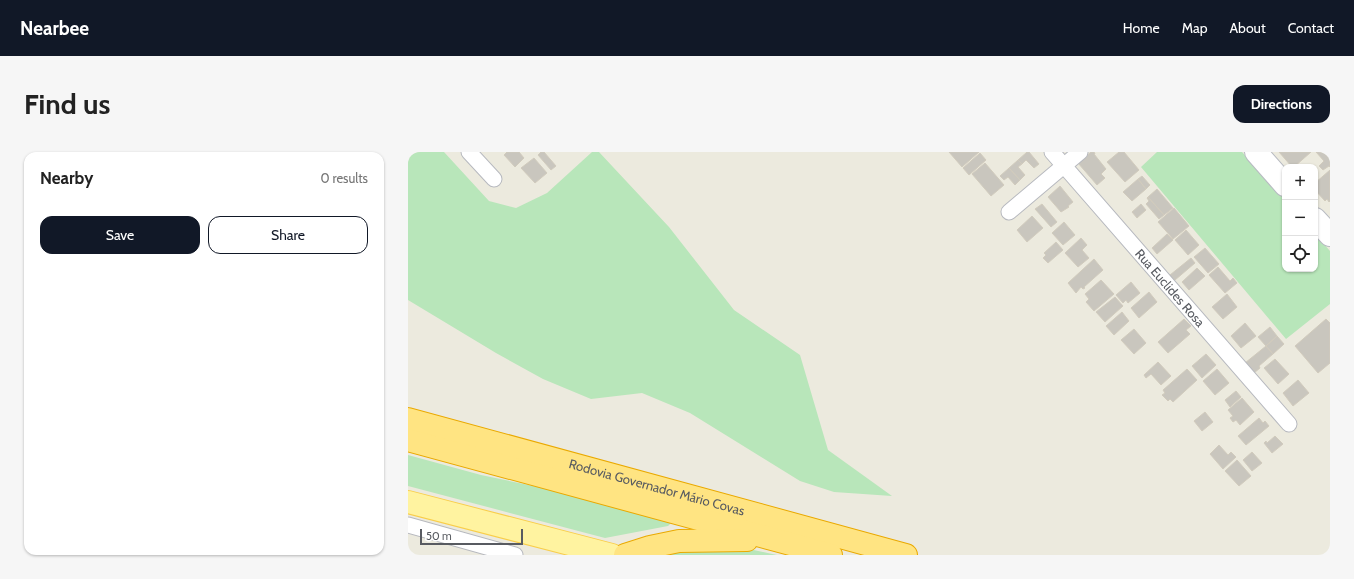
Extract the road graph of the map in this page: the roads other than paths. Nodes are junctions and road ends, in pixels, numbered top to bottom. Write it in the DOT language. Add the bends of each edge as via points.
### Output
graph roads {
  1 [pos="469,152"];
  2 [pos="1052,152"];
  3 [pos="1080,152"];
  4 [pos="1256,152"];
  5 [pos="1064,165"];
  6 [pos="494,179"];
  7 [pos="1282,182"];
  8 [pos="1009,212"];
  9 [pos="1318,221"];
  10 [pos="1330,235"];
  11 [pos="408,419"];
  12 [pos="1289,424"];
  13 [pos="408,440"];
  14 [pos="408,502"];
  15 [pos="408,525"];
  16 [pos="776,540"];
  17 [pos="515,555"];
  18 [pos="612,555"];
  19 [pos="624,555"];
  20 [pos="831,555"];
  21 [pos="906,555"];
  1 -- 6 [label="street"];
  2 -- 5 [label="street, Rua Euclides Rosa"];
  3 -- 5 [label="street"];
  4 -- 7 [label="street"];
  5 -- 8 [label="street"];
  5 -- 12 [label="street, Rua Euclides Rosa"];
  9 -- 10 [label="street"];
  11 -- 21 [label="highway, Rodovia Governador Mário Covas"];
  13 -- 16 [label="highway, Rodovia Governador Mário Covas"];
  14 -- 18 [label="main road"];
  15 -- 17 [label="street"];
  16 -- 19 [label="highway" via="679,541"];
  16 -- 20 [label="highway, Rodovia Governador Mário Covas"];
}
